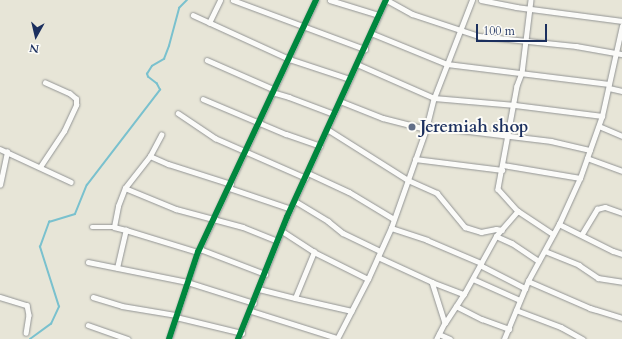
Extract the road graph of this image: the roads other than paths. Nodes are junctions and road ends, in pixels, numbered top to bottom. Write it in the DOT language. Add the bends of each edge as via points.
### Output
graph roads {
  1 [pos="220,0"];
  2 [pos="233,0"];
  3 [pos="316,0"];
  4 [pos="330,0"];
  5 [pos="386,0"];
  6 [pos="472,0"];
  7 [pos="481,0"];
  8 [pos="531,0"];
  9 [pos="530,8"];
  10 [pos="193,15"];
  11 [pos="379,15"];
  12 [pos="622,21"];
  13 [pos="209,23"];
  14 [pos="622,26"];
  15 [pos="305,27"];
  16 [pos="461,30"];
  17 [pos="371,33"];
  18 [pos="526,40"];
  19 [pos="365,49"];
  20 [pos="616,53"];
  21 [pos="622,54"];
  22 [pos="289,59"];
  23 [pos="207,60"];
  24 [pos="356,64"];
  25 [pos="447,64"];
  26 [pos="522,73"];
  27 [pos="350,79"];
  28 [pos="45,83"];
  29 [pos="609,86"];
  30 [pos="272,91"];
  31 [pos="622,91"];
  32 [pos="434,98"];
  33 [pos="203,99"];
  34 [pos="340,101"];
  35 [pos="515,105"];
  36 [pos="178,113"];
  37 [pos="334,114"];
  38 [pos="602,116"];
  39 [pos="258,122"];
  40 [pos="599,126"];
  41 [pos="427,127"];
  42 [pos="327,129"];
  43 [pos="161,135"];
  44 [pos="509,135"];
  45 [pos="622,136"];
  46 [pos="320,146"];
  47 [pos="0,149"];
  48 [pos="590,150"];
  49 [pos="7,152"];
  50 [pos="245,153"];
  51 [pos="150,156"];
  52 [pos="587,158"];
  53 [pos="415,159"];
  54 [pos="503,165"];
  55 [pos="40,167"];
  56 [pos="502,170"];
  57 [pos="622,171"];
  58 [pos="308,173"];
  59 [pos="306,178"];
  60 [pos="580,178"];
  61 [pos="408,180"];
  62 [pos="71,182"];
  63 [pos="0,185"];
  64 [pos="230,186"];
  65 [pos="125,188"];
  66 [pos="295,201"];
  67 [pos="291,209"];
  68 [pos="518,211"];
  69 [pos="622,213"];
  70 [pos="214,218"];
  71 [pos="394,219"];
  72 [pos="559,224"];
  73 [pos="92,227"];
  74 [pos="114,227"];
  75 [pos="391,228"];
  76 [pos="126,230"];
  77 [pos="502,230"];
  78 [pos="282,231"];
  79 [pos="553,234"];
  80 [pos="582,234"];
  81 [pos="496,236"];
  82 [pos="277,241"];
  83 [pos="199,250"];
  84 [pos="380,251"];
  85 [pos="545,251"];
  86 [pos="314,252"];
  87 [pos="622,254"];
  88 [pos="378,257"];
  89 [pos="539,261"];
  90 [pos="88,262"];
  91 [pos="480,264"];
  92 [pos="117,268"];
  93 [pos="265,274"];
  94 [pos="368,278"];
  95 [pos="473,279"];
  96 [pos="528,281"];
  97 [pos="187,282"];
  98 [pos="432,282"];
  99 [pos="622,282"];
  100 [pos="525,288"];
  101 [pos="259,289"];
  102 [pos="464,294"];
  103 [pos="0,297"];
  104 [pos="93,297"];
  105 [pos="295,298"];
  106 [pos="520,300"];
  107 [pos="254,303"];
  108 [pos="456,306"];
  109 [pos="516,310"];
  110 [pos="250,311"];
  111 [pos="352,311"];
  112 [pos="176,316"];
  113 [pos="622,318"];
  114 [pos="445,323"];
  115 [pos="88,325"];
  116 [pos="509,329"];
  117 [pos="26,333"];
  118 [pos="242,333"];
  119 [pos="439,334"];
  120 [pos="128,339"];
  121 [pos="169,339"];
  122 [pos="238,339"];
  123 [pos="337,339"];
  124 [pos="436,339"];
  125 [pos="450,339"];
  126 [pos="504,339"];
  127 [pos="583,339"];
  1 -- 13 [label="street"];
  2 -- 15 [label="street"];
  3 -- 15 [label="street"];
  4 -- 11 [label="street"];
  5 -- 11 [label="street"];
  5 -- 16 [label="street" via="412,14"];
  6 -- 16 [label="street"];
  7 -- 9 [label="street" via="504,6"];
  8 -- 9 [label="street"];
  9 -- 12 [label="street"];
  9 -- 18 [label="street"];
  10 -- 13 [label="street"];
  11 -- 17 [label="street"];
  13 -- 22 [label="street"];
  14 -- 20 [label="street"];
  15 -- 19 [label="street"];
  15 -- 22 [label="street"];
  16 -- 18 [label="street" via="479,36"];
  16 -- 25 [label="street"];
  17 -- 19 [label="street"];
  17 -- 25 [label="street"];
  18 -- 20 [label="street"];
  18 -- 26 [label="street"];
  19 -- 24 [label="street"];
  20 -- 21 [label="street"];
  20 -- 29 [label="street"];
  22 -- 27 [label="street"];
  22 -- 30 [label="street"];
  23 -- 30 [label="street"];
  24 -- 27 [label="street"];
  24 -- 32 [label="street"];
  25 -- 26 [label="street"];
  25 -- 32 [label="street"];
  26 -- 29 [label="street"];
  26 -- 35 [label="street"];
  27 -- 34 [label="street"];
  28 -- 55 [label="street" via="70,94 76,99 76,105 64,131"];
  29 -- 31 [label="street"];
  29 -- 38 [label="street"];
  30 -- 37 [label="street"];
  30 -- 39 [label="street"];
  32 -- 35 [label="street"];
  32 -- 41 [label="street"];
  33 -- 39 [label="street"];
  34 -- 37 [label="street"];
  34 -- 41 [label="street" via="383,118"];
  35 -- 38 [label="street"];
  35 -- 44 [label="street"];
  36 -- 50 [label="street" via="215,138"];
  37 -- 42 [label="street"];
  38 -- 40 [label="street"];
  39 -- 46 [label="street"];
  39 -- 50 [label="street"];
  40 -- 45 [label="street"];
  40 -- 48 [label="street"];
  41 -- 44 [label="street"];
  41 -- 53 [label="street"];
  42 -- 46 [label="street"];
  42 -- 61 [label="street"];
  43 -- 51 [label="street"];
  44 -- 48 [label="street"];
  44 -- 54 [label="street"];
  46 -- 58 [label="street"];
  47 -- 49 [label="street"];
  48 -- 52 [label="street"];
  49 -- 55 [label="street"];
  49 -- 63 [label="street"];
  50 -- 59 [label="street"];
  50 -- 64 [label="street"];
  51 -- 64 [label="street"];
  51 -- 65 [label="street"];
  52 -- 57 [label="street"];
  52 -- 60 [label="street"];
  53 -- 56 [label="street"];
  53 -- 61 [label="street"];
  54 -- 56 [label="street"];
  54 -- 60 [label="street"];
  55 -- 62 [label="street"];
  56 -- 68 [label="street" via="498,191"];
  58 -- 59 [label="street"];
  58 -- 71 [label="street" via="349,192"];
  59 -- 66 [label="street"];
  60 -- 72 [label="street"];
  61 -- 71 [label="street"];
  61 -- 77 [label="street" via="441,196 465,227 482,232"];
  64 -- 67 [label="street"];
  64 -- 70 [label="street"];
  65 -- 70 [label="street" via="176,209"];
  65 -- 74 [label="street"];
  66 -- 67 [label="street"];
  66 -- 84 [label="street" via="343,233"];
  67 -- 78 [label="street"];
  68 -- 77 [label="street"];
  68 -- 79 [label="street"];
  69 -- 80 [label="street" via="605,207 597,209"];
  70 -- 82 [label="street"];
  70 -- 83 [label="street"];
  71 -- 75 [label="street"];
  72 -- 79 [label="street"];
  72 -- 80 [label="street"];
  73 -- 74 [label="street"];
  74 -- 76 [label="street"];
  75 -- 84 [label="street"];
  75 -- 91 [label="street" via="427,240"];
  76 -- 83 [label="street"];
  76 -- 92 [label="street"];
  77 -- 81 [label="street"];
  78 -- 82 [label="street"];
  78 -- 86 [label="street"];
  79 -- 85 [label="street"];
  80 -- 87 [label="street"];
  81 -- 89 [label="street"];
  81 -- 91 [label="street"];
  82 -- 93 [label="street"];
  83 -- 93 [label="street"];
  83 -- 97 [label="street"];
  84 -- 88 [label="street"];
  85 -- 89 [label="street"];
  85 -- 99 [label="street" via="579,265 598,278"];
  86 -- 94 [label="street"];
  86 -- 105 [label="street"];
  88 -- 94 [label="street"];
  88 -- 98 [label="street"];
  89 -- 96 [label="street"];
  90 -- 92 [label="street"];
  91 -- 95 [label="street"];
  91 -- 100 [label="street"];
  92 -- 97 [label="street"];
  93 -- 101 [label="street"];
  94 -- 111 [label="street"];
  95 -- 102 [label="street"];
  95 -- 106 [label="street"];
  96 -- 100 [label="street"];
  96 -- 113 [label="street" via="590,308"];
  97 -- 107 [label="street"];
  97 -- 112 [label="street"];
  98 -- 102 [label="street"];
  98 -- 114 [label="street"];
  100 -- 106 [label="street"];
  101 -- 105 [label="street"];
  101 -- 107 [label="street"];
  102 -- 108 [label="street"];
  103 -- 117 [label="street" via="27,305 29,315"];
  104 -- 112 [label="street" via="122,306"];
  105 -- 111 [label="street"];
  106 -- 109 [label="street"];
  107 -- 110 [label="street"];
  108 -- 114 [label="street"];
  108 -- 116 [label="street"];
  109 -- 116 [label="street"];
  109 -- 127 [label="street" via="561,327"];
  110 -- 118 [label="street"];
  110 -- 123 [label="street"];
  111 -- 123 [label="street"];
  112 -- 118 [label="street"];
  112 -- 121 [label="street"];
  114 -- 119 [label="street"];
  115 -- 120 [label="street"];
  116 -- 126 [label="street"];
  118 -- 122 [label="street"];
  119 -- 124 [label="street"];
  119 -- 125 [label="street"];
}
